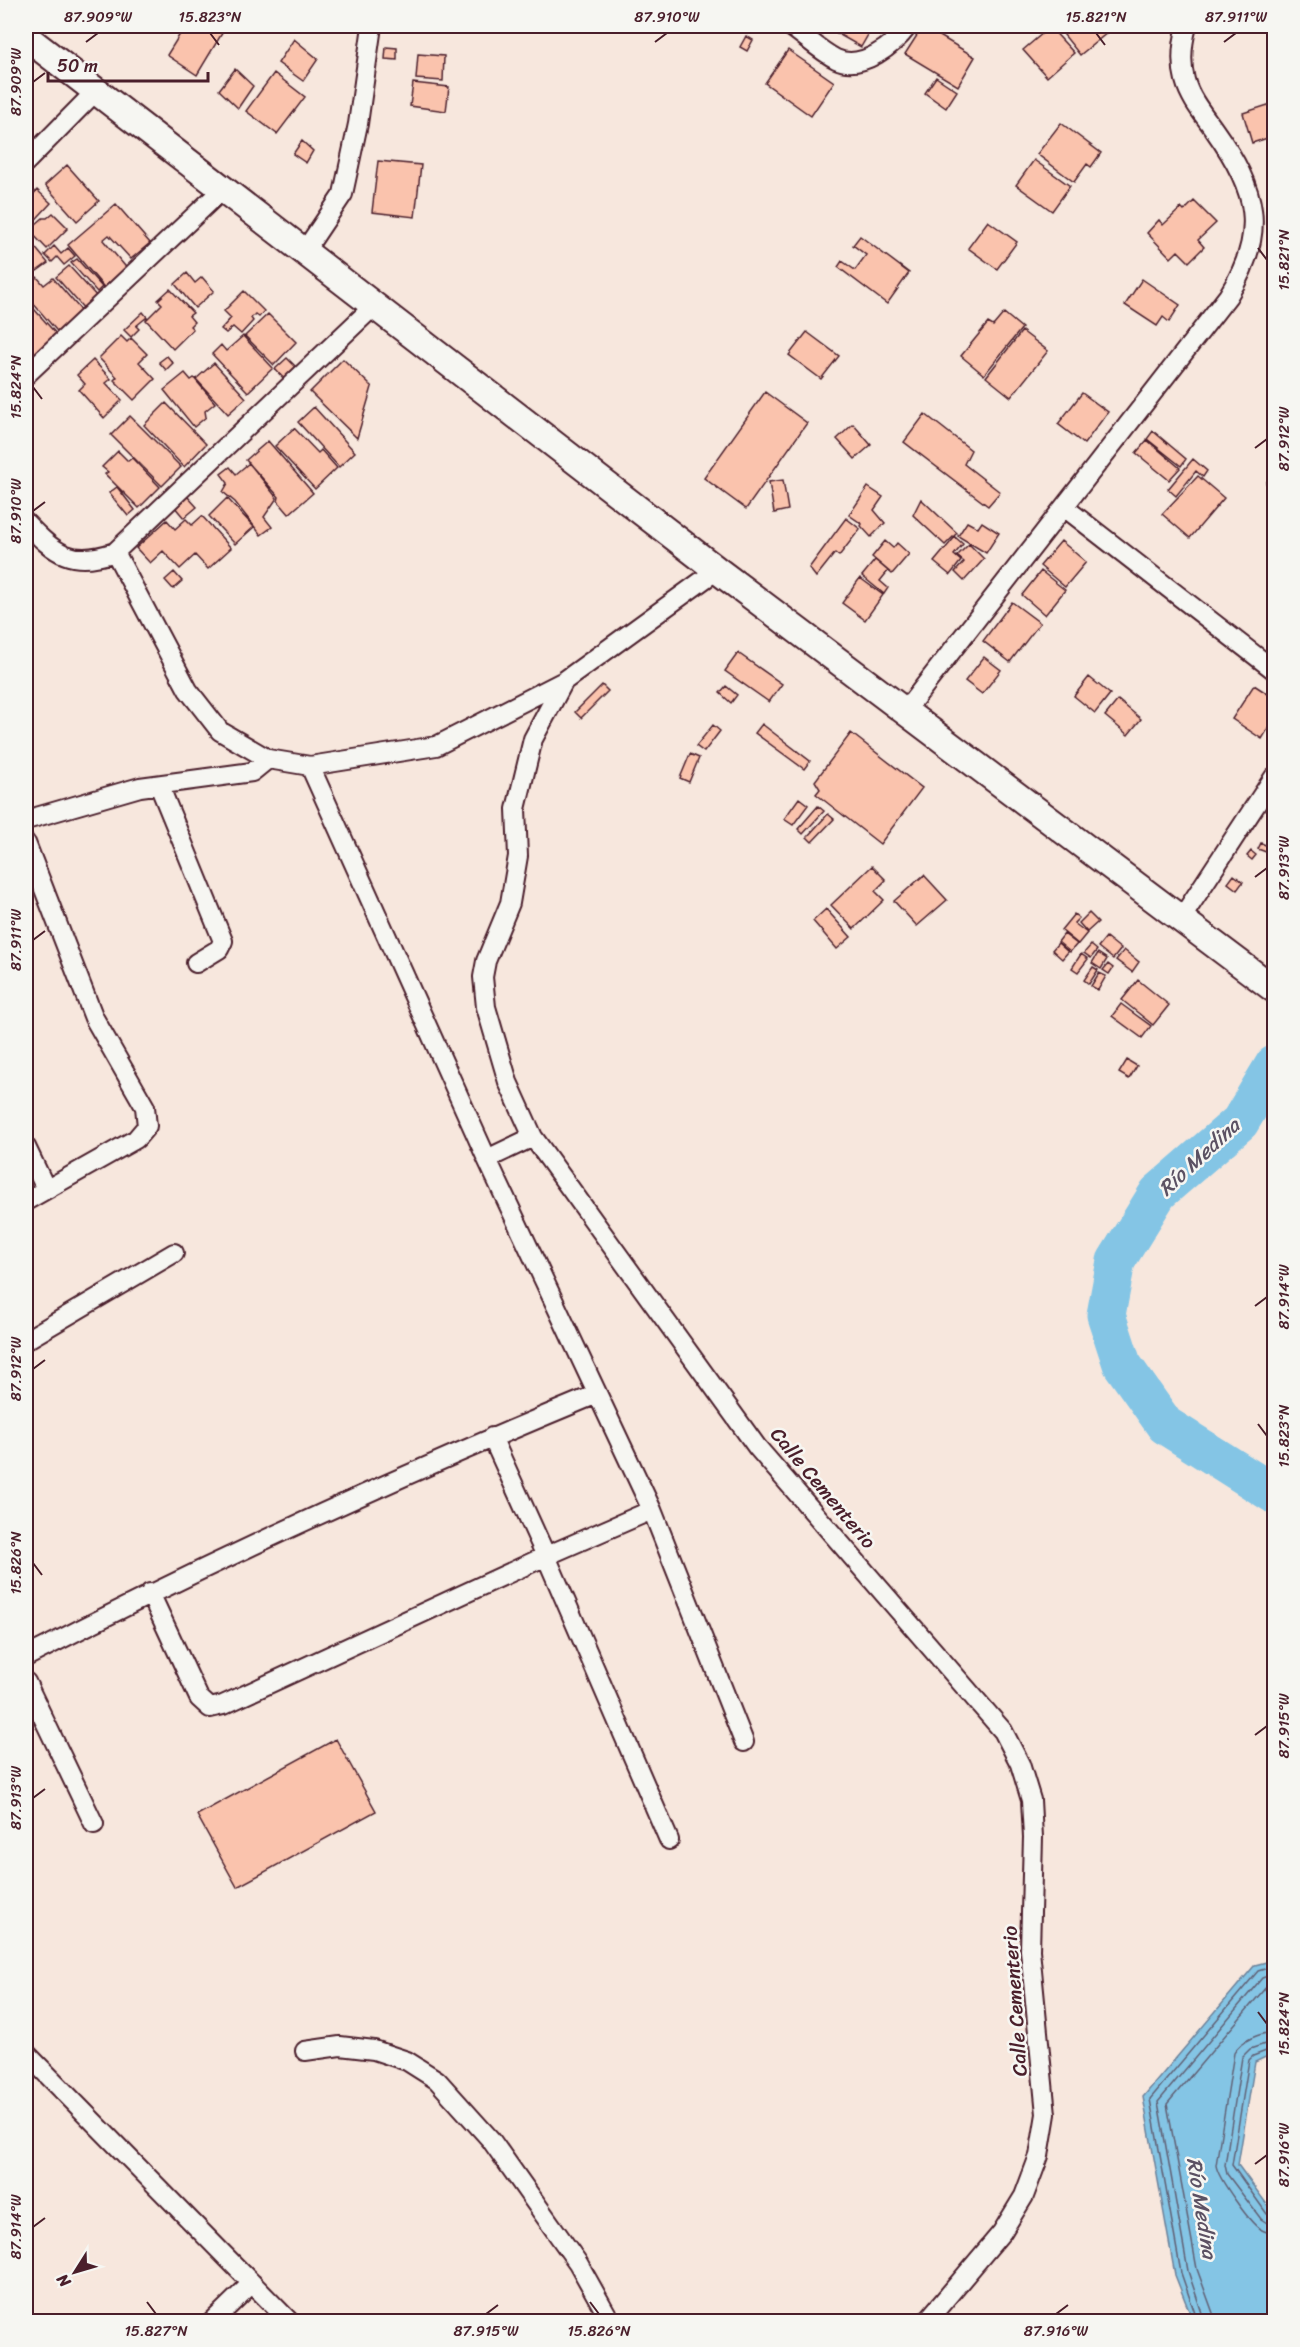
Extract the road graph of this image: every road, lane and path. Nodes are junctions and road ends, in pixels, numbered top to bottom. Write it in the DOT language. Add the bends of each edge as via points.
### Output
graph roads {
  1 [pos="790,26"];
  2 [pos="908,26"];
  3 [pos="1187,26"];
  4 [pos="369,28"];
  5 [pos="26,37"];
  6 [pos="96,91"];
  7 [pos="26,162"];
  8 [pos="223,189"];
  9 [pos="304,252"];
  10 [pos="374,306"];
  11 [pos="26,375"];
  12 [pos="1064,507"];
  13 [pos="26,523"];
  14 [pos="115,552"];
  15 [pos="717,570"];
  16 [pos="1275,670"];
  17 [pos="564,681"];
  18 [pos="904,711"];
  19 [pos="268,759"];
  20 [pos="310,766"];
  21 [pos="1275,777"];
  22 [pos="159,784"];
  23 [pos="26,820"];
  24 [pos="26,843"];
  25 [pos="1181,919"];
  26 [pos="196,963"];
  27 [pos="1275,989"];
  28 [pos="534,1137"];
  29 [pos="26,1147"];
  30 [pos="487,1159"];
  31 [pos="46,1189"];
  32 [pos="26,1201"];
  33 [pos="174,1253"];
  34 [pos="26,1340"];
  35 [pos="597,1394"];
  36 [pos="492,1437"];
  37 [pos="652,1510"];
  38 [pos="546,1556"];
  39 [pos="150,1593"];
  40 [pos="26,1657"];
  41 [pos="26,1683"];
  42 [pos="744,1742"];
  43 [pos="94,1824"];
  44 [pos="669,1840"];
  45 [pos="305,2051"];
  46 [pos="26,2053"];
  47 [pos="252,2283"];
  48 [pos="212,2322"];
  49 [pos="290,2322"];
  50 [pos="611,2322"];
  51 [pos="926,2322"];
  1 -- 2 [label="street" via="837,59 851,60 877,54"];
  3 -- 12 [label="street" via="1182,44 1185,82 1245,180 1252,204 1250,252 1228,296"];
  4 -- 9 [label="street" via="358,124 343,194"];
  5 -- 6 [label="main road"];
  6 -- 7 [label="street"];
  6 -- 8 [label="main road"];
  8 -- 9 [label="main road"];
  8 -- 11 [label="street"];
  9 -- 10 [label="main road"];
  10 -- 14 [label="street"];
  10 -- 15 [label="main road"];
  12 -- 16 [label="street"];
  12 -- 18 [label="street"];
  13 -- 14 [label="street" via="47,546 67,555 88,559"];
  14 -- 19 [label="street" via="188,690 220,731"];
  15 -- 17 [label="street"];
  15 -- 18 [label="main road"];
  17 -- 20 [label="street" via="436,746"];
  17 -- 28 [label="street, Calle Cementerio" via="533,739 516,809 518,856 510,903 483,977 486,1007 508,1082"];
  18 -- 25 [label="main road"];
  19 -- 20 [label="street"];
  19 -- 22 [label="street" via="252,772"];
  20 -- 30 [label="street"];
  21 -- 25 [label="street"];
  22 -- 23 [label="street"];
  22 -- 26 [label="street" via="223,941 219,949"];
  24 -- 31 [label="street" via="94,1018 145,1107 147,1126 136,1139"];
  25 -- 27 [label="main road"];
  28 -- 30 [label="street"];
  28 -- 51 [label="street, Calle Cementerio" via="757,1447 1003,1731 1020,1764 1031,1800 1033,1837 1030,1950 1046,2114 1039,2156 1024,2196 1002,2232"];
  29 -- 31 [label="street"];
  30 -- 35 [label="street"];
  31 -- 32 [label="street"];
  33 -- 34 [label="street"];
  35 -- 36 [label="street"];
  35 -- 37 [label="street"];
  36 -- 38 [label="street"];
  36 -- 39 [label="street"];
  37 -- 38 [label="street"];
  37 -- 42 [label="street"];
  38 -- 39 [label="street" via="210,1708 199,1698"];
  38 -- 44 [label="street"];
  39 -- 40 [label="street"];
  41 -- 43 [label="street"];
  45 -- 50 [label="street" via="340,2046 374,2050 407,2061 436,2079 491,2140 578,2263"];
  46 -- 47 [label="street"];
  47 -- 48 [label="street"];
  47 -- 49 [label="street"];
}
